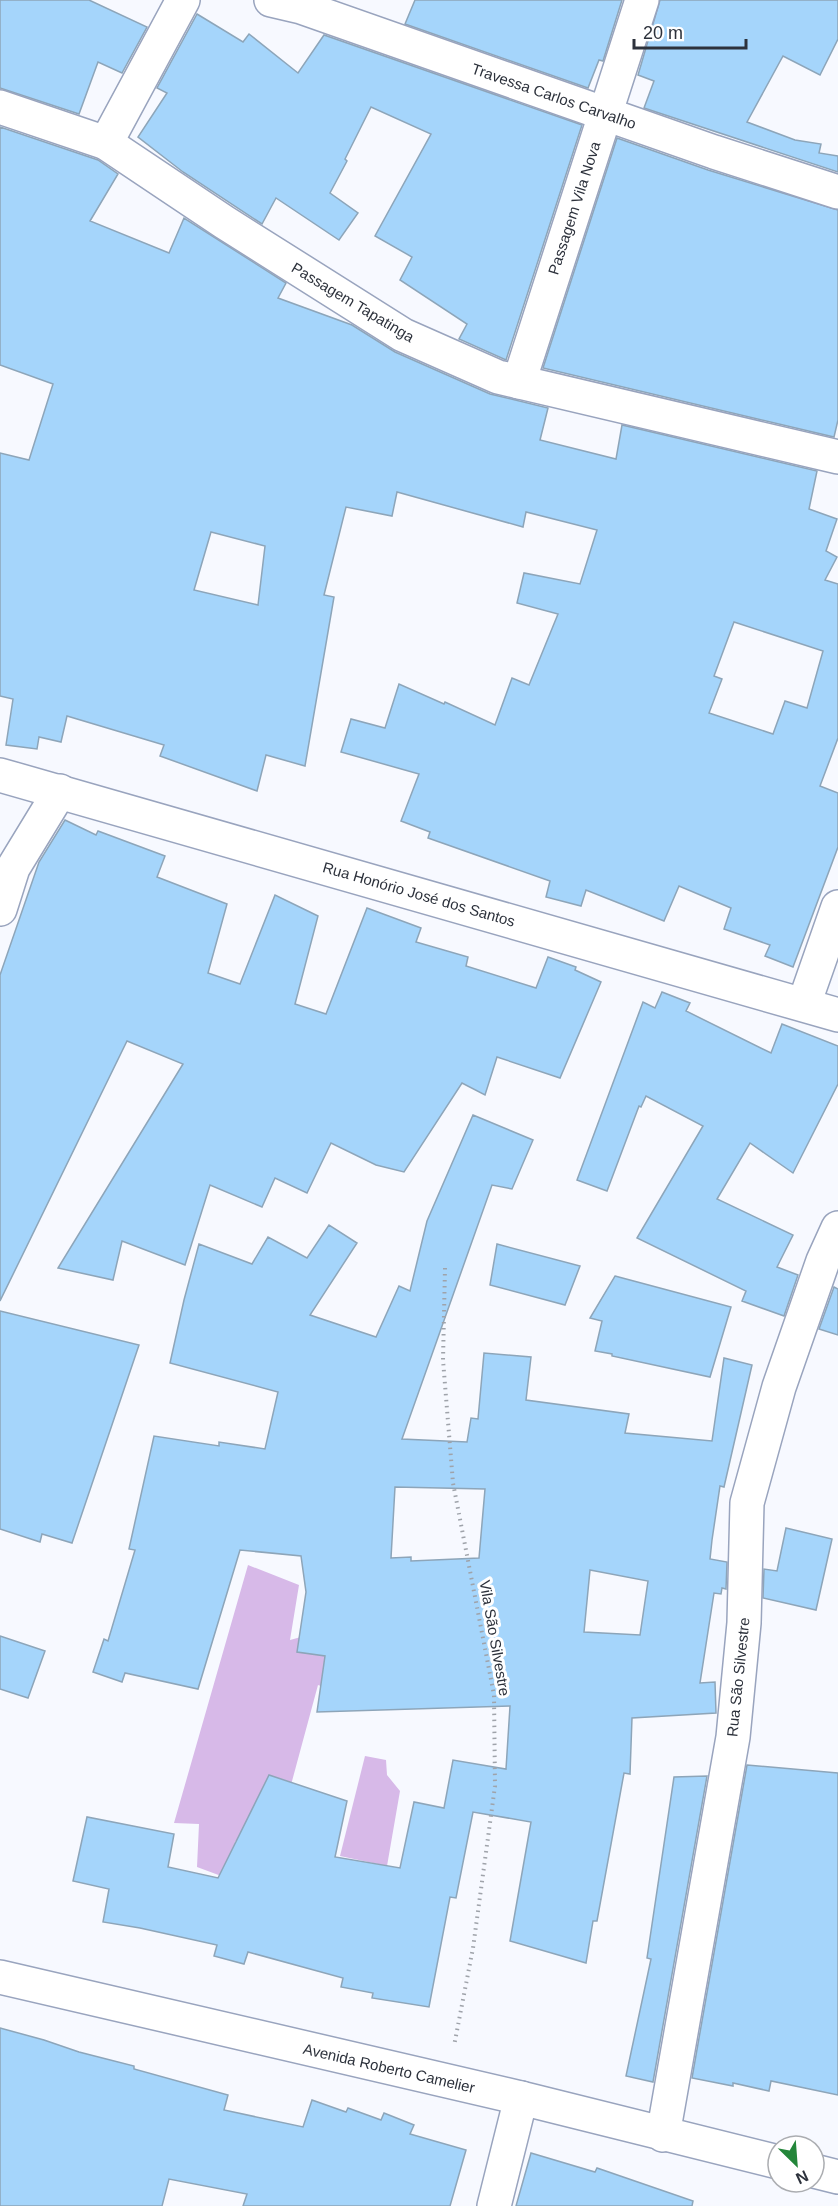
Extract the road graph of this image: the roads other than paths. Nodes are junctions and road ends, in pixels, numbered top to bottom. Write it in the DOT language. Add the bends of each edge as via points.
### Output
graph roads {
  1 [pos="183,0"];
  2 [pos="642,0"];
  3 [pos="292,2"];
  4 [pos="0,107"];
  5 [pos="604,114"];
  6 [pos="106,143"];
  7 [pos="838,192"];
  8 [pos="519,382"];
  9 [pos="838,457"];
  10 [pos="0,775"];
  11 [pos="60,791"];
  12 [pos="838,907"];
  13 [pos="0,909"];
  14 [pos="804,1004"];
  15 [pos="838,1015"];
  16 [pos="838,1228"];
  17 [pos="0,1977"];
  18 [pos="521,2098"];
  19 [pos="663,2135"];
  20 [pos="766,2159"];
  21 [pos="494,2206"];
  1 -- 6 [label="street"];
  2 -- 5 [label="street, Passagem Vila Nova"];
  3 -- 5 [label="street, Travessa Carlos Carvalho"];
  4 -- 6 [label="street, Passagem Tapatinga"];
  5 -- 7 [label="street, Travessa Carlos Carvalho"];
  5 -- 8 [label="street, Passagem Vila Nova"];
  6 -- 8 [label="street, Passagem Tapatinga" via="403,335 498,377"];
  8 -- 9 [label="street, Passagem Tapatinga"];
  10 -- 11 [label="street, Rua Honório José dos Santos"];
  11 -- 13 [label="street" via="13,868"];
  11 -- 14 [label="street, Rua Honório José dos Santos"];
  12 -- 14 [label="street"];
  14 -- 15 [label="street, Rua Honório José dos Santos"];
  16 -- 19 [label="street, Rua São Silvestre" via="779,1387 747,1503 744,1623 733,1737"];
  17 -- 18 [label="street, Avenida Roberto Camelier"];
  18 -- 19 [label="street, Avenida Roberto Camelier"];
  18 -- 21 [label="street"];
  19 -- 20 [label="street, Avenida Roberto Camelier"];
}
